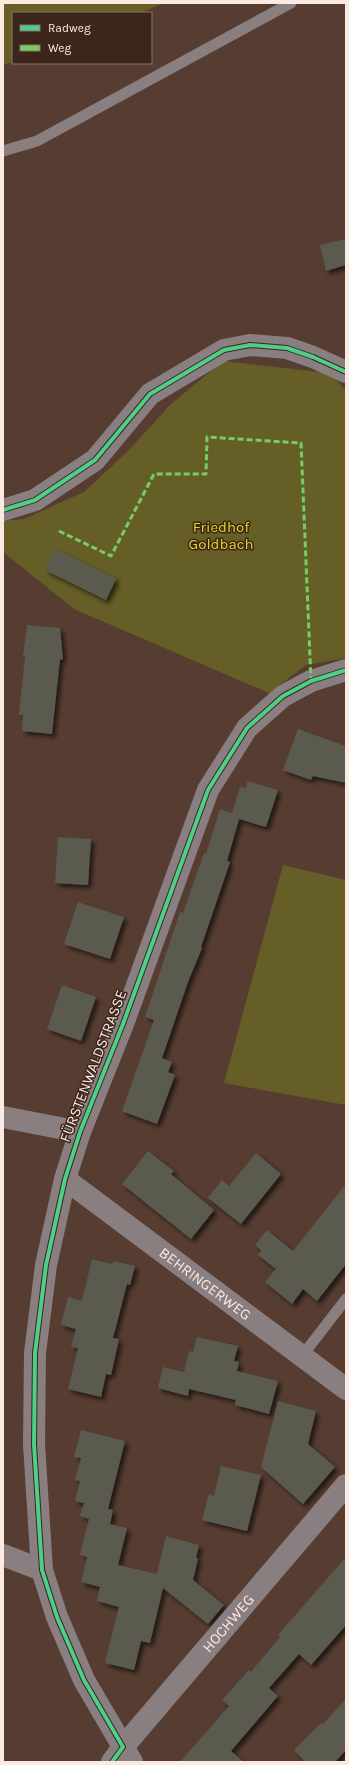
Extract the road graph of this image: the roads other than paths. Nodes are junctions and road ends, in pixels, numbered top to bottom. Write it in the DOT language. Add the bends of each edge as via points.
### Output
graph roads {
  1 [pos="291,3"];
  2 [pos="3,151"];
  3 [pos="346,372"];
  4 [pos="3,510"];
  5 [pos="346,670"];
  6 [pos="3,1117"];
  7 [pos="80,1132"];
  8 [pos="65,1179"];
  9 [pos="346,1299"];
  10 [pos="302,1356"];
  11 [pos="346,1389"];
  12 [pos="346,1485"];
  13 [pos="3,1554"];
  14 [pos="42,1570"];
  15 [pos="122,1757"];
  1 -- 2 [label="lane" via="37,141"];
  3 -- 4 [label="street" via="287,348 250,345 224,350 150,394 95,460 35,500"];
  5 -- 7 [label="street, FÜRSTENWALDSTRASSE" via="311,681 283,696 248,728 208,790 123,1024"];
  6 -- 7 [label="street"];
  7 -- 8 [label="street, FÜRSTENWALDSTRASSE"];
  8 -- 10 [label="street, BEHRINGERWEG"];
  8 -- 14 [label="street, FÜRSTENWALDSTRASSE" via="46,1265 35,1353 34,1444"];
  9 -- 10 [label="lane"];
  10 -- 11 [label="street, BEHRINGERWEG"];
  12 -- 15 [label="street, HOCHWEG"];
  13 -- 14 [label="street"];
  14 -- 15 [label="street, FÜRSTENWALDSTRASSE" via="57,1617 84,1680"];
}
